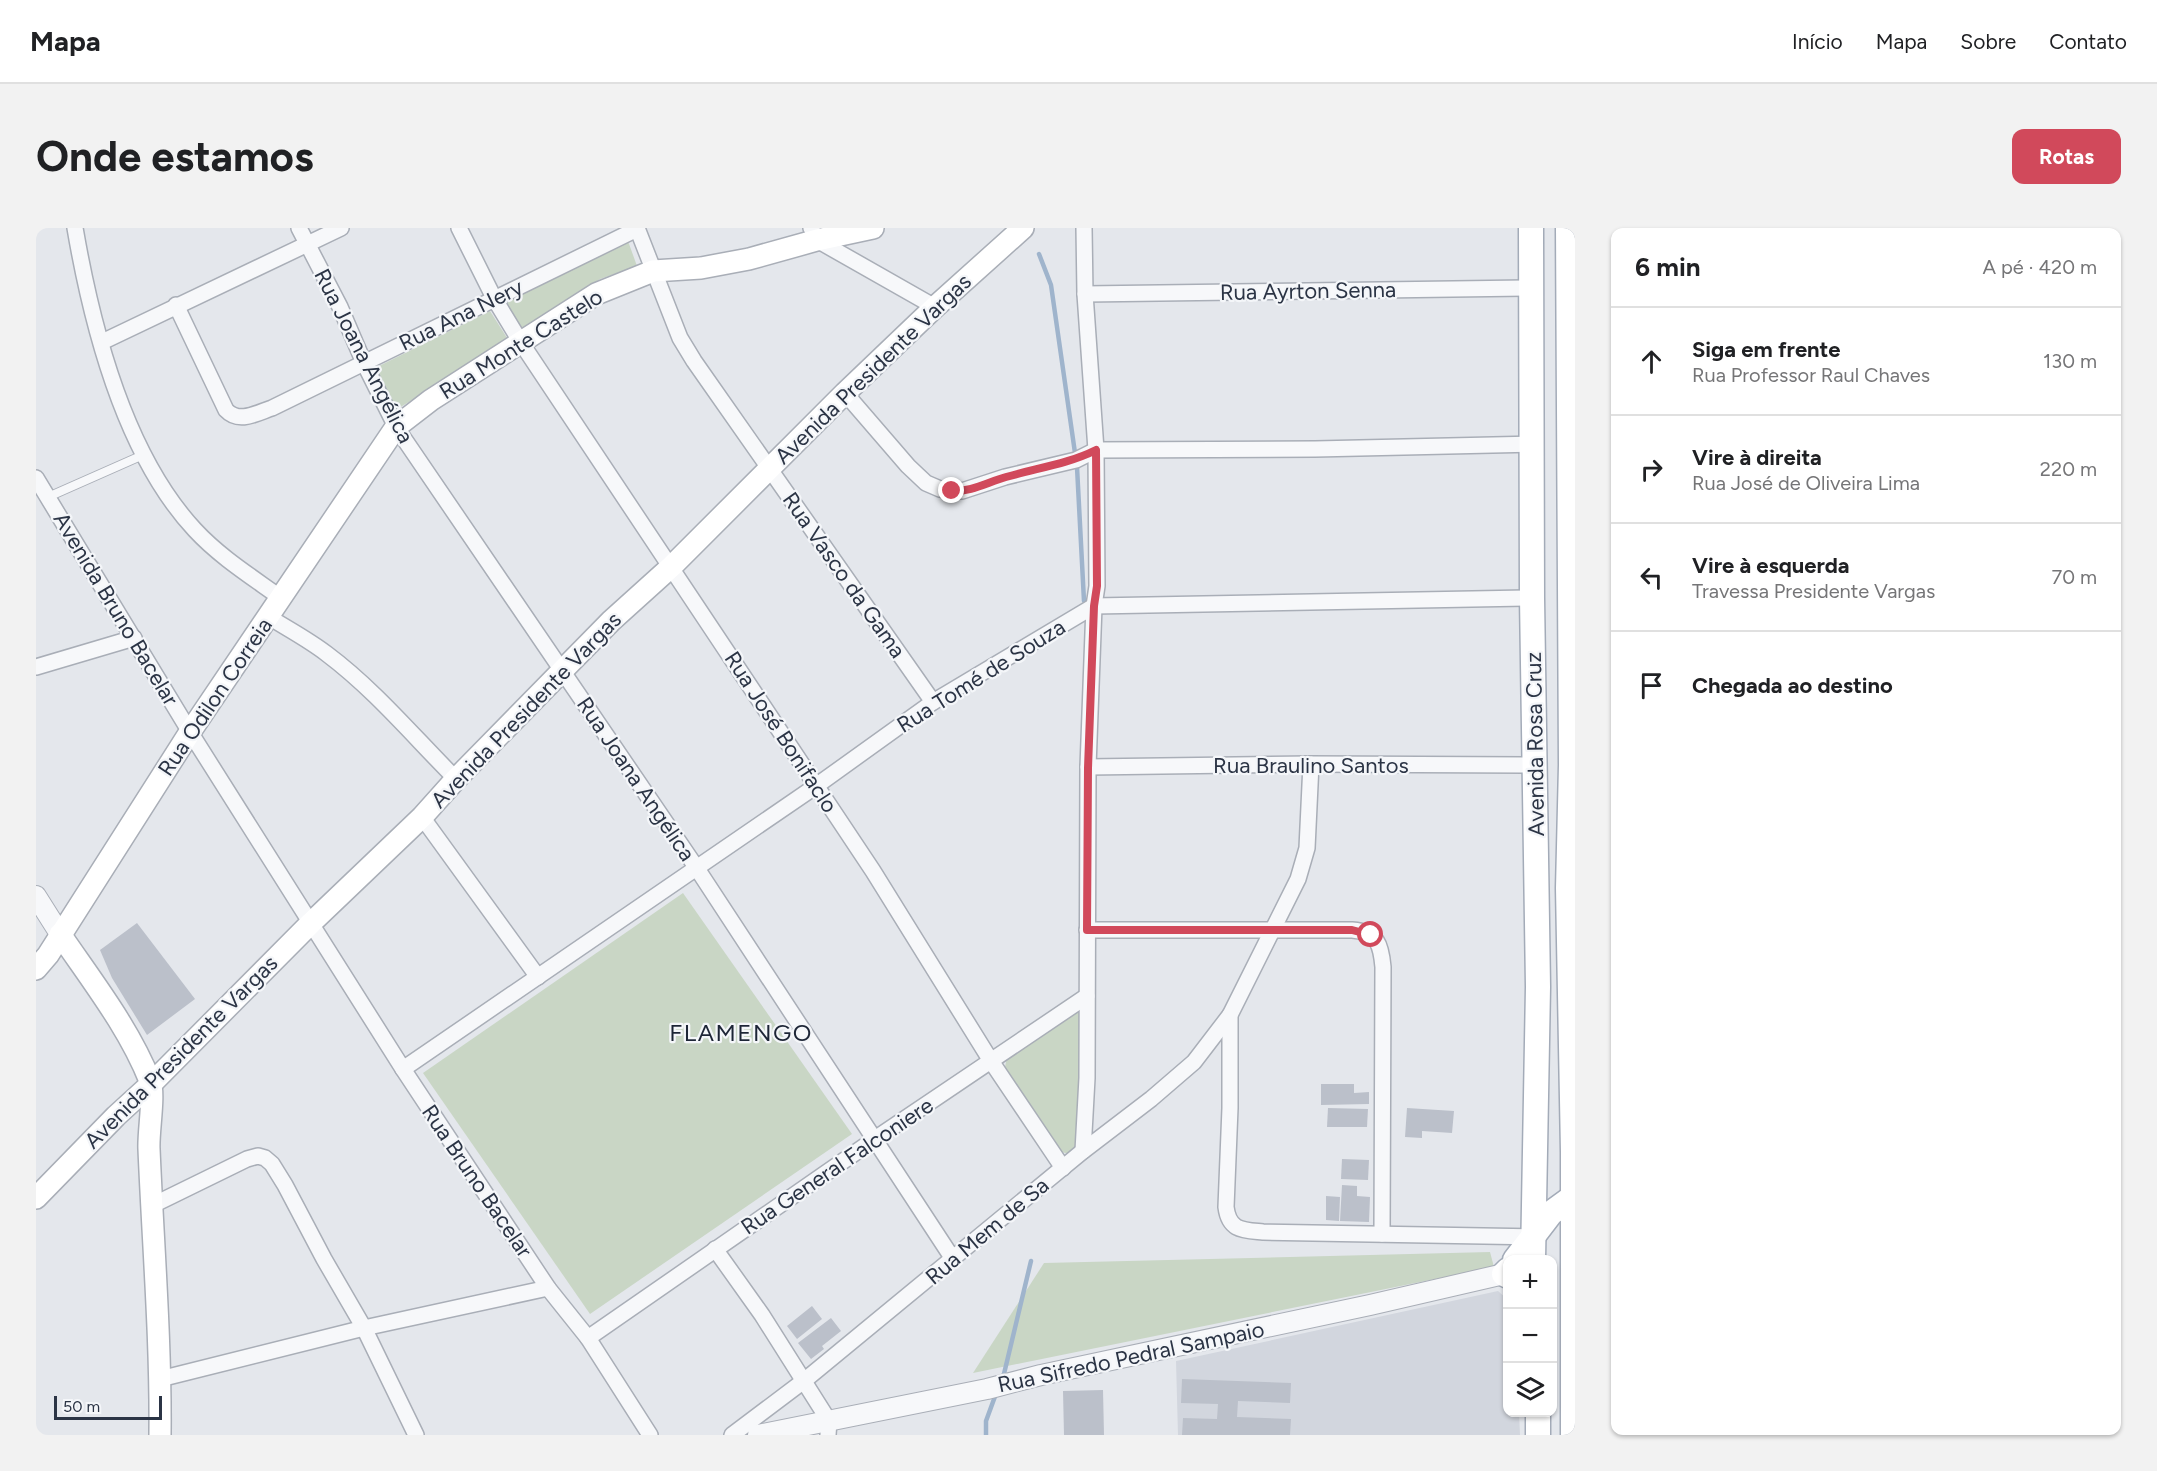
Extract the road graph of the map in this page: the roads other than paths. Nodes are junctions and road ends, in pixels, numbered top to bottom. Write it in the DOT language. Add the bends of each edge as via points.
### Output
graph roads {
  1 [pos="75,228"];
  2 [pos="299,228"];
  3 [pos="340,228"];
  4 [pos="459,228"];
  5 [pos="637,228"];
  6 [pos="873,228"];
  7 [pos="1023,228"];
  8 [pos="1084,228"];
  9 [pos="1531,228"];
  10 [pos="1568,228"];
  11 [pos="814,234"];
  12 [pos="307,245"];
  13 [pos="1531,263"];
  14 [pos="1568,264"];
  15 [pos="653,271"];
  16 [pos="1531,288"];
  17 [pos="1085,294"];
  18 [pos="494,298"];
  19 [pos="176,305"];
  20 [pos="935,307"];
  21 [pos="520,341"];
  22 [pos="102,342"];
  23 [pos="364,363"];
  24 [pos="845,393"];
  25 [pos="396,427"];
  26 [pos="1533,444"];
  27 [pos="1096,450"];
  28 [pos="143,455"];
  29 [pos="769,469"];
  30 [pos="41,490"];
  31 [pos="1568,517"];
  32 [pos="1533,520"];
  33 [pos="672,566"];
  34 [pos="281,598"];
  35 [pos="1532,598"];
  36 [pos="1094,606"];
  37 [pos="269,617"];
  38 [pos="134,638"];
  39 [pos="36,667"];
  40 [pos="563,670"];
  41 [pos="933,702"];
  42 [pos="190,732"];
  43 [pos="1311,764"];
  44 [pos="1535,765"];
  45 [pos="1573,765"];
  46 [pos="1088,768"];
  47 [pos="456,779"];
  48 [pos="816,786"];
  49 [pos="422,817"];
  50 [pos="1536,825"];
  51 [pos="1569,830"];
  52 [pos="696,867"];
  53 [pos="36,896"];
  54 [pos="311,923"];
  55 [pos="1272,929"];
  56 [pos="1087,930"];
  57 [pos="60,934"];
  58 [pos="36,969"];
  59 [pos="538,977"];
  60 [pos="1087,996"];
  61 [pos="1230,1016"];
  62 [pos="991,1061"];
  63 [pos="403,1069"];
  64 [pos="151,1084"];
  65 [pos="875,1139"];
  66 [pos="1083,1151"];
  67 [pos="1063,1168"];
  68 [pos="1534,1186"];
  69 [pos="1574,1197"];
  70 [pos="36,1198"];
  71 [pos="153,1206"];
  72 [pos="1551,1213"];
  73 [pos="1574,1231"];
  74 [pos="1382,1234"];
  75 [pos="1533,1249"];
  76 [pos="716,1250"];
  77 [pos="952,1259"];
  78 [pos="1503,1271"];
  79 [pos="548,1288"];
  80 [pos="1557,1307"];
  81 [pos="1574,1322"];
  82 [pos="364,1328"];
  83 [pos="588,1338"];
  84 [pos="160,1379"];
  85 [pos="805,1380"];
  86 [pos="1538,1417"];
  87 [pos="829,1428"];
  88 [pos="160,1435"];
  89 [pos="416,1435"];
  90 [pos="650,1435"];
  91 [pos="732,1435"];
  92 [pos="758,1435"];
  93 [pos="1538,1435"];
  94 [pos="1573,1435"];
  1 -- 22 [label="street" via="83,277"];
  2 -- 12 [label="street, Rua Joana Angélica"];
  3 -- 12 [label="street"];
  4 -- 18 [label="street, Rua José Bonifaclo"];
  5 -- 15 [label="street, Rua Vasco da Gama"];
  5 -- 18 [label="street, Rua Ana Nery"];
  6 -- 11 [label="main road, Rua Monte Castelo"];
  7 -- 20 [label="main road, Avenida Presidente Vargas"];
  8 -- 17 [label="street"];
  9 -- 13 [label="main road, Avenida Rosa Cruz"];
  10 -- 14 [label="main road, Avenida Rosa Cruz"];
  11 -- 15 [label="main road, Rua Monte Castelo" via="749,259"];
  11 -- 20 [label="street"];
  12 -- 19 [label="street"];
  12 -- 23 [label="street, Rua Joana Angélica"];
  13 -- 14 [label="main road" via="1538,273 1550,278"];
  13 -- 16 [label="main road, Avenida Rosa Cruz"];
  14 -- 31 [label="main road, Avenida Rosa Cruz"];
  15 -- 21 [label="main road, Rua Monte Castelo" via="596,294"];
  15 -- 29 [label="street, Rua Vasco da Gama" via="680,338"];
  16 -- 17 [label="street, Rua Ayrton Senna"];
  16 -- 26 [label="main road, Avenida Rosa Cruz"];
  17 -- 27 [label="street"];
  18 -- 21 [label="street, Rua José Bonifaclo"];
  18 -- 23 [label="street, Rua Ana Nery"];
  19 -- 22 [label="street"];
  19 -- 23 [label="street, Rua Ana Nery" via="226,410 233,416 272,408"];
  20 -- 24 [label="main road, Avenida Presidente Vargas"];
  21 -- 25 [label="main road, Rua Monte Castelo"];
  21 -- 33 [label="street, Rua José Bonifaclo"];
  22 -- 28 [label="street"];
  23 -- 25 [label="street, Rua Joana Angélica"];
  24 -- 27 [label="street" via="908,466 926,483 940,489 962,491"];
  24 -- 29 [label="main road, Avenida Presidente Vargas"];
  25 -- 34 [label="main road, Rua Odilon Correia"];
  25 -- 40 [label="street, Rua Joana Angélica"];
  26 -- 27 [label="street"];
  26 -- 32 [label="main road, Avenida Rosa Cruz"];
  27 -- 36 [label="street"];
  28 -- 30 [label="lane"];
  28 -- 34 [label="street" via="196,531"];
  29 -- 33 [label="main road, Avenida Presidente Vargas"];
  29 -- 41 [label="street, Rua Vasco da Gama"];
  30 -- 38 [label="street, Avenida Bruno Bacelar"];
  31 -- 32 [label="main road" via="1552,507 1545,508"];
  31 -- 45 [label="main road, Avenida Rosa Cruz"];
  32 -- 35 [label="main road, Avenida Rosa Cruz"];
  33 -- 40 [label="main road, Avenida Presidente Vargas"];
  33 -- 48 [label="street, Rua José Bonifaclo"];
  34 -- 37 [label="main road, Rua Odilon Correia"];
  35 -- 36 [label="street, Rua Tomé de Souza"];
  35 -- 44 [label="main road, Avenida Rosa Cruz"];
  36 -- 41 [label="street, Rua Tomé de Souza"];
  36 -- 46 [label="street"];
  37 -- 42 [label="main road, Rua Odilon Correia"];
  37 -- 47 [label="street" via="326,653 358,680"];
  38 -- 39 [label="street"];
  38 -- 42 [label="street, Avenida Bruno Bacelar"];
  40 -- 47 [label="main road, Avenida Presidente Vargas"];
  40 -- 52 [label="street, Rua Joana Angélica"];
  41 -- 48 [label="street, Rua Tomé de Souza"];
  42 -- 54 [label="street, Avenida Bruno Bacelar"];
  42 -- 57 [label="main road, Rua Odilon Correia"];
  43 -- 44 [label="street, Rua Braulino Santos"];
  43 -- 46 [label="street, Rua Braulino Santos"];
  43 -- 55 [label="street" via="1304,861"];
  44 -- 50 [label="main road, Avenida Rosa Cruz"];
  45 -- 51 [label="main road, Avenida Rosa Cruz"];
  46 -- 56 [label="street"];
  47 -- 49 [label="main road, Avenida Presidente Vargas"];
  48 -- 52 [label="street, Rua Tomé de Souza"];
  48 -- 62 [label="street, Rua José Bonifaclo"];
  49 -- 54 [label="main road, Avenida Presidente Vargas"];
  49 -- 59 [label="street"];
  50 -- 51 [label="main road" via="1553,837"];
  50 -- 68 [label="main road, Avenida Rosa Cruz"];
  51 -- 69 [label="main road, Avenida Rosa Cruz"];
  52 -- 59 [label="street, Rua Tomé de Souza"];
  52 -- 65 [label="street, Rua Joana Angélica"];
  53 -- 57 [label="street"];
  54 -- 63 [label="street, Rua Bruno Bacelar"];
  54 -- 64 [label="main road, Avenida Presidente Vargas"];
  55 -- 56 [label="street"];
  55 -- 61 [label="street"];
  55 -- 74 [label="street" via="1359,931 1371,935 1381,947"];
  56 -- 60 [label="street"];
  57 -- 58 [label="main road, Rua Odilon Correia"];
  57 -- 64 [label="main road" via="111,1008"];
  59 -- 63 [label="street, Rua Tomé de Souza"];
  60 -- 62 [label="street, Rua General Falconiere"];
  60 -- 66 [label="street"];
  61 -- 66 [label="street, Rua Mem de Sa" via="1194,1062"];
  61 -- 74 [label="street" via="1227,1216 1243,1230"];
  62 -- 65 [label="street, Rua General Falconiere"];
  62 -- 67 [label="street, Rua José Bonifaclo"];
  63 -- 79 [label="street, Rua Bruno Bacelar"];
  64 -- 70 [label="main road, Avenida Presidente Vargas"];
  64 -- 71 [label="main road" via="149,1146"];
  65 -- 76 [label="street, Rua General Falconiere"];
  65 -- 77 [label="street, Rua Joana Angélica"];
  66 -- 67 [label="street, Rua Mem de Sa"];
  67 -- 77 [label="street, Rua Mem de Sa"];
  68 -- 72 [label="main road"];
  68 -- 75 [label="main road, Avenida Rosa Cruz"];
  69 -- 72 [label="main road"];
  69 -- 73 [label="main road, Avenida Rosa Cruz"];
  71 -- 82 [label="street" via="247,1159 266,1158"];
  71 -- 84 [label="main road"];
  72 -- 73 [label="main road"];
  72 -- 75 [label="main road"];
  73 -- 81 [label="main road, Avenida Rosa Cruz"];
  74 -- 75 [label="street"];
  76 -- 83 [label="street, Rua General Falconiere"];
  76 -- 85 [label="street"];
  77 -- 85 [label="street, Rua Mem de Sa"];
  78 -- 87 [label="street, Rua Sifredo Pedral Sampaio"];
  79 -- 82 [label="street"];
  79 -- 83 [label="street, Rua Bruno Bacelar"];
  80 -- 81 [label="main road"];
  81 -- 94 [label="main road, Avenida Rosa Cruz"];
  82 -- 84 [label="street"];
  82 -- 89 [label="street"];
  83 -- 90 [label="street, Rua Bruno Bacelar"];
  84 -- 88 [label="main road"];
  85 -- 87 [label="street"];
  85 -- 91 [label="street, Rua Mem de Sa"];
  86 -- 93 [label="main road"];
  87 -- 92 [label="street, Rua Sifredo Pedral Sampaio"];
}
